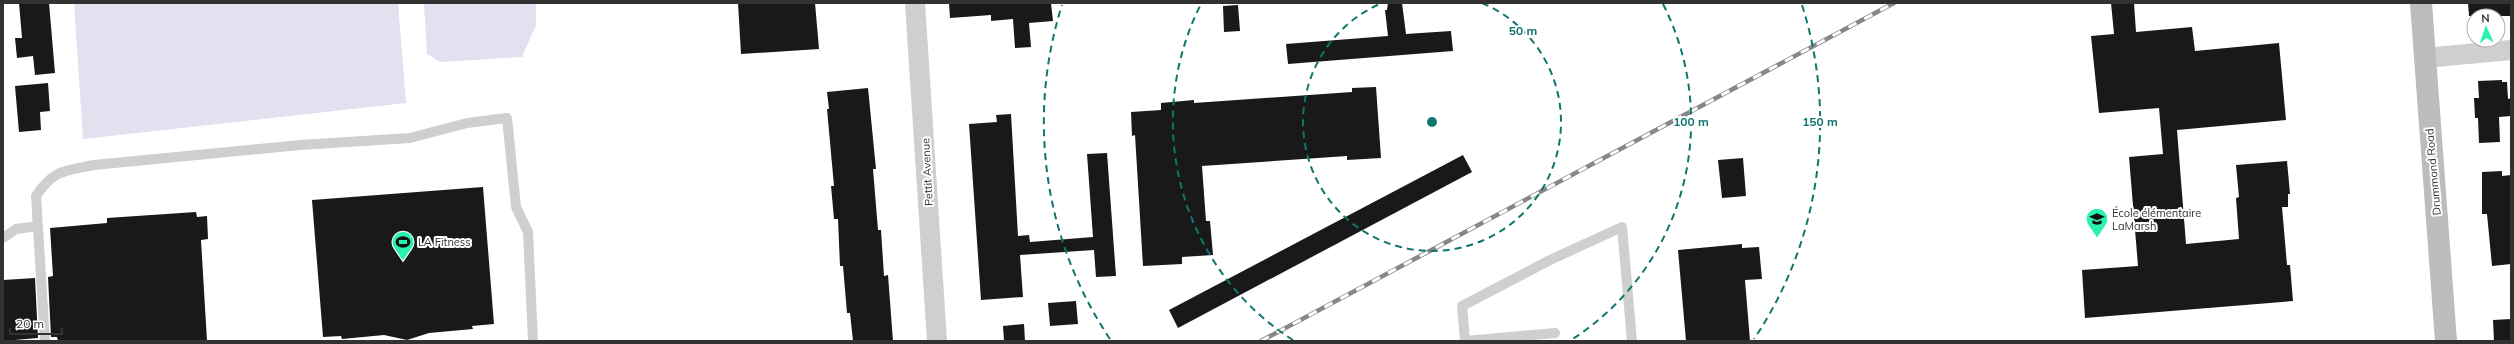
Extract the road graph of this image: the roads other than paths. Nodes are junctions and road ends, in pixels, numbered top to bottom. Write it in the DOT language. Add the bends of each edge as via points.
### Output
graph roads {
  1 [pos="915,3"];
  2 [pos="2421,3"];
  3 [pos="2511,50"];
  4 [pos="2424,58"];
  5 [pos="38,226"];
  6 [pos="3,238"];
  7 [pos="1555,333"];
  8 [pos="1465,340"];
  9 [pos="45,341"];
  10 [pos="533,341"];
  11 [pos="937,341"];
  12 [pos="1632,341"];
  13 [pos="2446,341"];
  1 -- 11 [label="street, Pettit Avenue"];
  2 -- 4 [label="main road, Drummond Road"];
  3 -- 4 [label="street"];
  4 -- 13 [label="main road, Drummond Road"];
  5 -- 6 [label="lane" via="16,229"];
  5 -- 9 [label="lane"];
  5 -- 10 [label="lane" via="36,196 50,178 61,172 94,165 410,138 467,124 507,118 516,207 528,232"];
  7 -- 8 [label="lane"];
  8 -- 12 [label="lane" via="1462,306 1550,260 1622,227"];
}
